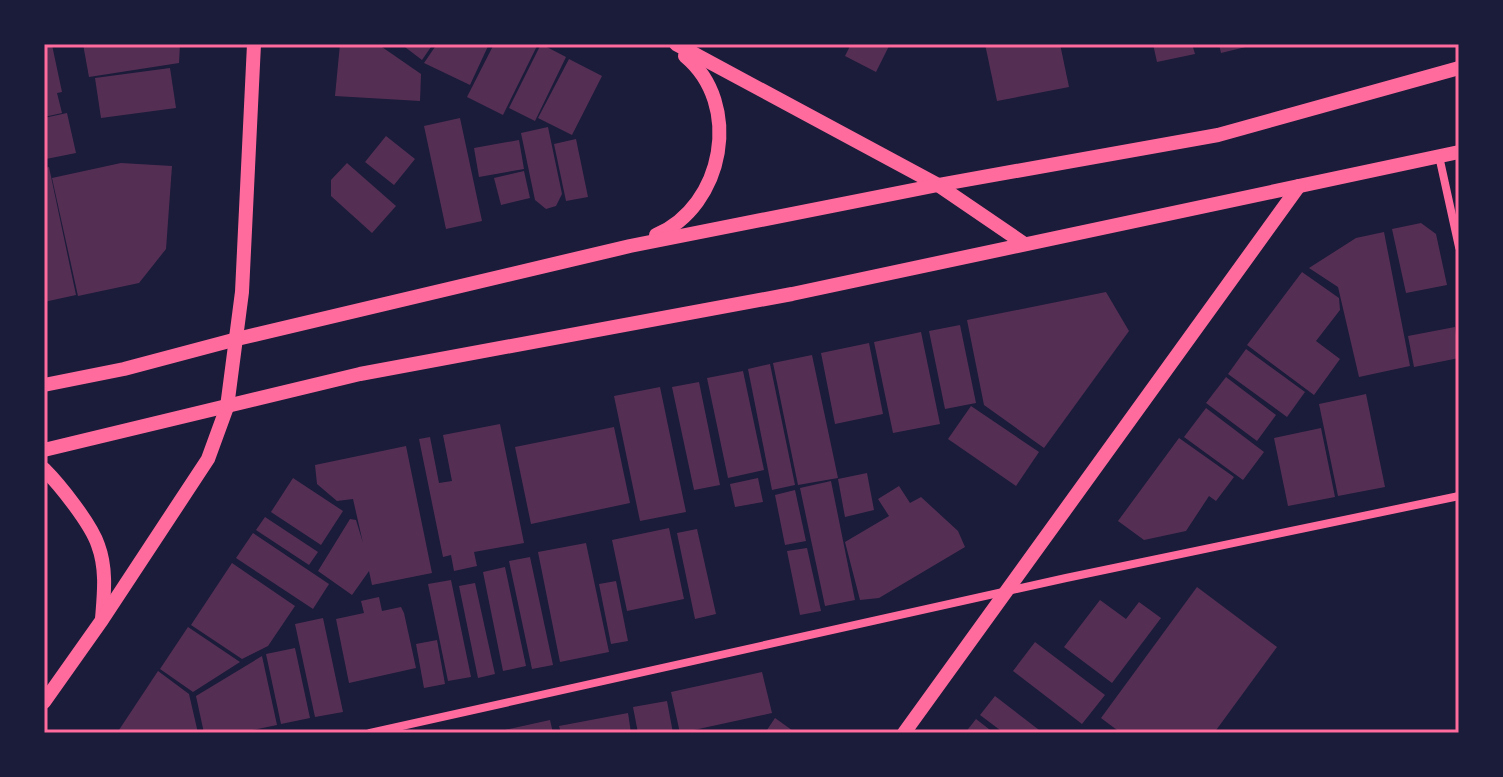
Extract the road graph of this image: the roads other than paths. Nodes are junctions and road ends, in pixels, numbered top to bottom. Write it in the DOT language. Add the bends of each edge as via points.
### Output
graph roads {
  1 [pos="254,44"];
  2 [pos="674,44"];
  3 [pos="1459,68"];
  4 [pos="1459,152"];
  5 [pos="1439,156"];
  6 [pos="938,185"];
  7 [pos="1299,186"];
  8 [pos="1023,243"];
  9 [pos="630,246"];
  10 [pos="1459,247"];
  11 [pos="237,339"];
  12 [pos="44,385"];
  13 [pos="227,407"];
  14 [pos="44,450"];
  15 [pos="44,469"];
  16 [pos="1459,496"];
  17 [pos="1004,592"];
  18 [pos="102,620"];
  19 [pos="44,702"];
  20 [pos="370,733"];
  21 [pos="904,733"];
  1 -- 11 [label="street"];
  2 -- 6 [label="street"];
  2 -- 9 [label="street" via="696,65 717,107 719,152 704,195 672,228"];
  3 -- 6 [label="street" via="1218,135"];
  4 -- 5 [label="street"];
  5 -- 7 [label="street"];
  5 -- 10 [label="street"];
  6 -- 8 [label="street"];
  6 -- 9 [label="street"];
  7 -- 8 [label="street"];
  7 -- 17 [label="street"];
  8 -- 13 [label="street" via="792,294 360,374"];
  9 -- 11 [label="street"];
  11 -- 12 [label="street"];
  11 -- 13 [label="street"];
  13 -- 14 [label="street"];
  13 -- 18 [label="street" via="208,459"];
  15 -- 18 [label="street" via="98,543 105,579"];
  16 -- 17 [label="street"];
  17 -- 20 [label="street"];
  17 -- 21 [label="street"];
  18 -- 19 [label="street"];
}
